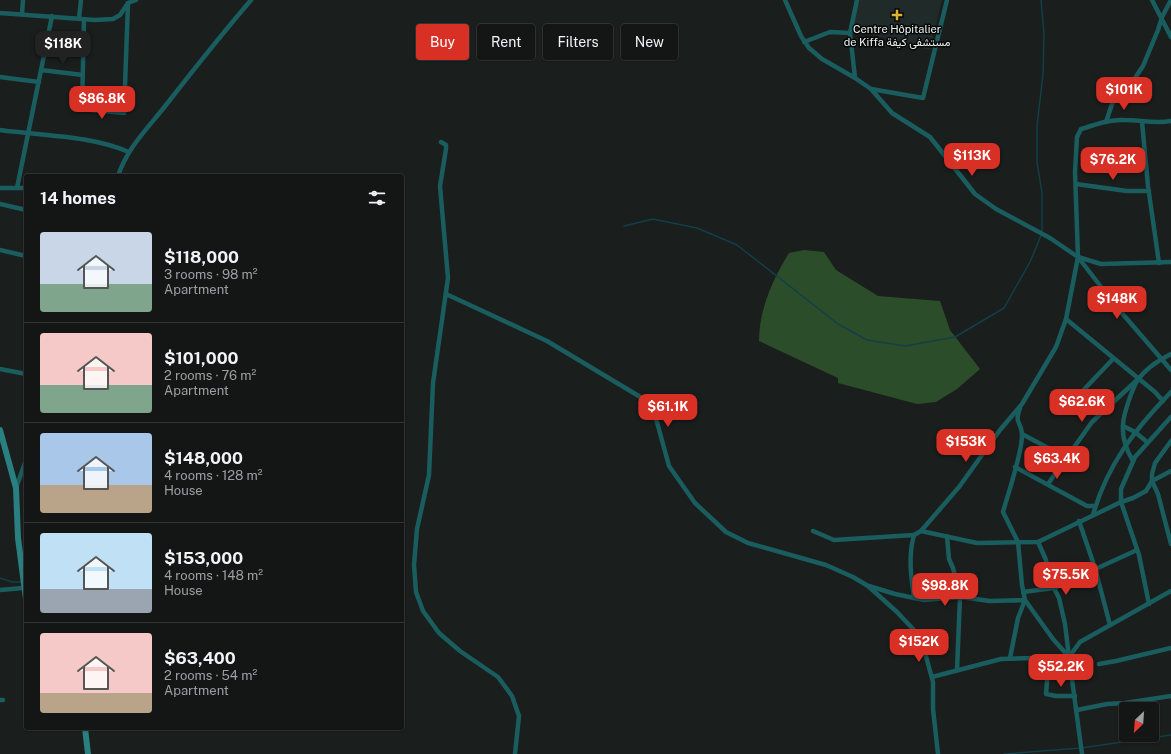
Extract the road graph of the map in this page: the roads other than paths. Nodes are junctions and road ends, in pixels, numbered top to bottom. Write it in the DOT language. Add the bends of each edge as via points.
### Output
graph roads {
  1 [pos="23,0"];
  2 [pos="81,0"];
  3 [pos="136,0"];
  4 [pos="251,0"];
  5 [pos="785,0"];
  6 [pos="857,0"];
  7 [pos="947,0"];
  8 [pos="1152,0"];
  9 [pos="1171,0"];
  10 [pos="128,3"];
  11 [pos="0,13"];
  12 [pos="22,14"];
  13 [pos="52,16"];
  14 [pos="1162,17"];
  15 [pos="82,18"];
  16 [pos="850,33"];
  17 [pos="1171,37"];
  18 [pos="804,42"];
  19 [pos="41,70"];
  20 [pos="83,75"];
  21 [pos="0,77"];
  22 [pos="856,78"];
  23 [pos="39,82"];
  24 [pos="872,90"];
  25 [pos="1171,121"];
  26 [pos="1106,122"];
  27 [pos="1142,122"];
  28 [pos="0,130"];
  29 [pos="28,134"];
  30 [pos="441,142"];
  31 [pos="129,152"];
  32 [pos="119,174"];
  33 [pos="1076,184"];
  34 [pos="0,188"];
  35 [pos="17,188"];
  36 [pos="24,188"];
  37 [pos="1149,191"];
  38 [pos="0,204"];
  39 [pos="24,210"];
  40 [pos="0,250"];
  41 [pos="24,256"];
  42 [pos="1078,257"];
  43 [pos="1171,262"];
  44 [pos="1159,263"];
  45 [pos="446,294"];
  46 [pos="1066,319"];
  47 [pos="1171,354"];
  48 [pos="1113,359"];
  49 [pos="1161,359"];
  50 [pos="0,369"];
  51 [pos="1171,370"];
  52 [pos="24,374"];
  53 [pos="1138,379"];
  54 [pos="1171,392"];
  55 [pos="1163,401"];
  56 [pos="1072,402"];
  57 [pos="1022,404"];
  58 [pos="1171,417"];
  59 [pos="1122,426"];
  60 [pos="0,430"];
  61 [pos="1136,432"];
  62 [pos="1022,434"];
  63 [pos="1171,441"];
  64 [pos="1147,442"];
  65 [pos="1125,444"];
  66 [pos="1066,458"];
  67 [pos="1132,461"];
  68 [pos="24,466"];
  69 [pos="1015,467"];
  70 [pos="1171,471"];
  71 [pos="1152,481"];
  72 [pos="1048,484"];
  73 [pos="16,488"];
  74 [pos="1121,502"];
  75 [pos="1095,506"];
  76 [pos="1092,515"];
  77 [pos="1171,519"];
  78 [pos="1165,520"];
  79 [pos="1079,521"];
  80 [pos="813,531"];
  81 [pos="922,531"];
  82 [pos="914,535"];
  83 [pos="947,536"];
  84 [pos="1018,542"];
  85 [pos="1038,542"];
  86 [pos="1171,544"];
  87 [pos="1137,550"];
  88 [pos="1095,568"];
  89 [pos="868,586"];
  90 [pos="24,588"];
  91 [pos="1054,588"];
  92 [pos="0,590"];
  93 [pos="1171,591"];
  94 [pos="1023,592"];
  95 [pos="914,598"];
  96 [pos="960,598"];
  97 [pos="1025,600"];
  98 [pos="1149,604"];
  99 [pos="1110,625"];
  100 [pos="1171,648"];
  101 [pos="1049,657"];
  102 [pos="1069,657"];
  103 [pos="1010,658"];
  104 [pos="1099,664"];
  105 [pos="957,670"];
  106 [pos="932,677"];
  107 [pos="1075,696"];
  108 [pos="1171,696"];
  109 [pos="1077,710"];
  110 [pos="85,730"];
  111 [pos="88,754"];
  112 [pos="515,754"];
  113 [pos="938,754"];
  114 [pos="1082,754"];
  1 -- 12 [label="street"];
  2 -- 15 [label="street"];
  3 -- 10 [label="street"];
  4 -- 31 [label="street" via="184,80"];
  5 -- 18 [label="street"];
  6 -- 16 [label="street"];
  7 -- 24 [label="street" via="923,98"];
  8 -- 14 [label="street"];
  9 -- 14 [label="street"];
  10 -- 15 [label="street" via="120,15 113,19"];
  10 -- 20 [label="street" via="124,113 82,110"];
  11 -- 12 [label="street"];
  12 -- 13 [label="street"];
  13 -- 15 [label="street"];
  13 -- 19 [label="street"];
  14 -- 17 [label="street"];
  14 -- 26 [label="street" via="1143,66 1131,84 1114,98"];
  15 -- 20 [label="street"];
  16 -- 18 [label="street" via="830,32"];
  16 -- 22 [label="street"];
  18 -- 22 [label="street" via="822,59"];
  19 -- 20 [label="street"];
  19 -- 23 [label="street"];
  21 -- 23 [label="street"];
  22 -- 24 [label="street"];
  23 -- 29 [label="street"];
  24 -- 42 [label="street" via="892,113 930,137 974,194"];
  25 -- 27 [label="street"];
  26 -- 27 [label="street"];
  26 -- 33 [label="street" via="1081,129 1077,137"];
  27 -- 37 [label="street"];
  28 -- 29 [label="street"];
  29 -- 31 [label="street" via="112,145"];
  29 -- 35 [label="street"];
  30 -- 45 [label="street" via="446,145 440,186 447,251"];
  31 -- 32 [label="street"];
  33 -- 37 [label="street" via="1127,191"];
  33 -- 42 [label="street"];
  34 -- 35 [label="street"];
  35 -- 36 [label="street"];
  37 -- 44 [label="street"];
  38 -- 39 [label="street"];
  40 -- 41 [label="street"];
  42 -- 44 [label="street" via="1101,264"];
  42 -- 46 [label="street"];
  42 -- 49 [label="street"];
  43 -- 44 [label="street"];
  45 -- 89 [label="street" via="547,340 652,404 669,466 695,503 726,532 748,543 826,565"];
  45 -- 112 [label="street" via="433,383 429,475 417,529 414,565 416,592 424,611 439,633 498,677 512,696 519,716"];
  46 -- 48 [label="street"];
  46 -- 57 [label="street" via="1056,347"];
  47 -- 49 [label="street"];
  48 -- 53 [label="street"];
  48 -- 56 [label="street"];
  49 -- 51 [label="street"];
  49 -- 53 [label="street"];
  50 -- 52 [label="street"];
  53 -- 55 [label="street"];
  53 -- 59 [label="street"];
  53 -- 66 [label="street" via="1092,422"];
  54 -- 55 [label="street"];
  55 -- 61 [label="street"];
  57 -- 62 [label="street" via="1017,419"];
  57 -- 81 [label="street"];
  58 -- 64 [label="street"];
  59 -- 61 [label="street"];
  59 -- 65 [label="street"];
  60 -- 73 [label="main road"];
  61 -- 64 [label="street"];
  61 -- 65 [label="street"];
  62 -- 66 [label="street"];
  62 -- 69 [label="street"];
  63 -- 71 [label="street" via="1155,463"];
  64 -- 67 [label="street"];
  65 -- 67 [label="street"];
  65 -- 75 [label="street" via="1108,474"];
  66 -- 72 [label="street"];
  67 -- 74 [label="street" via="1121,489"];
  68 -- 73 [label="street"];
  69 -- 72 [label="street"];
  69 -- 84 [label="street" via="1004,512"];
  70 -- 71 [label="street"];
  71 -- 74 [label="street" via="1146,491"];
  71 -- 78 [label="street"];
  72 -- 75 [label="street" via="1087,506"];
  73 -- 90 [label="main road"];
  74 -- 76 [label="street"];
  74 -- 87 [label="street"];
  75 -- 76 [label="street"];
  76 -- 79 [label="street"];
  77 -- 78 [label="street"];
  78 -- 86 [label="street"];
  79 -- 85 [label="street"];
  79 -- 88 [label="street"];
  80 -- 82 [label="street" via="834,540"];
  81 -- 82 [label="street"];
  81 -- 83 [label="street"];
  82 -- 95 [label="street" via="910,570"];
  83 -- 84 [label="street" via="977,543"];
  83 -- 96 [label="street" via="949,560 954,568"];
  84 -- 85 [label="street"];
  84 -- 94 [label="street"];
  85 -- 91 [label="street"];
  87 -- 88 [label="street"];
  87 -- 98 [label="street"];
  88 -- 91 [label="street"];
  88 -- 99 [label="street"];
  89 -- 95 [label="street"];
  89 -- 106 [label="street" via="914,630 924,649"];
  90 -- 92 [label="street"];
  91 -- 94 [label="street"];
  91 -- 102 [label="street" via="1065,624"];
  93 -- 98 [label="street"];
  94 -- 97 [label="street"];
  95 -- 96 [label="street"];
  96 -- 97 [label="street" via="990,601"];
  96 -- 105 [label="street"];
  97 -- 102 [label="street"];
  97 -- 103 [label="street" via="1018,618"];
  98 -- 99 [label="street"];
  99 -- 102 [label="street" via="1080,642"];
  100 -- 104 [label="street"];
  101 -- 102 [label="street"];
  101 -- 103 [label="street"];
  101 -- 107 [label="street" via="1046,694"];
  102 -- 107 [label="street"];
  103 -- 105 [label="street"];
  105 -- 106 [label="street"];
  106 -- 113 [label="street"];
  107 -- 109 [label="street"];
  108 -- 109 [label="street"];
  109 -- 114 [label="street"];
  110 -- 111 [label="main road"];
}
